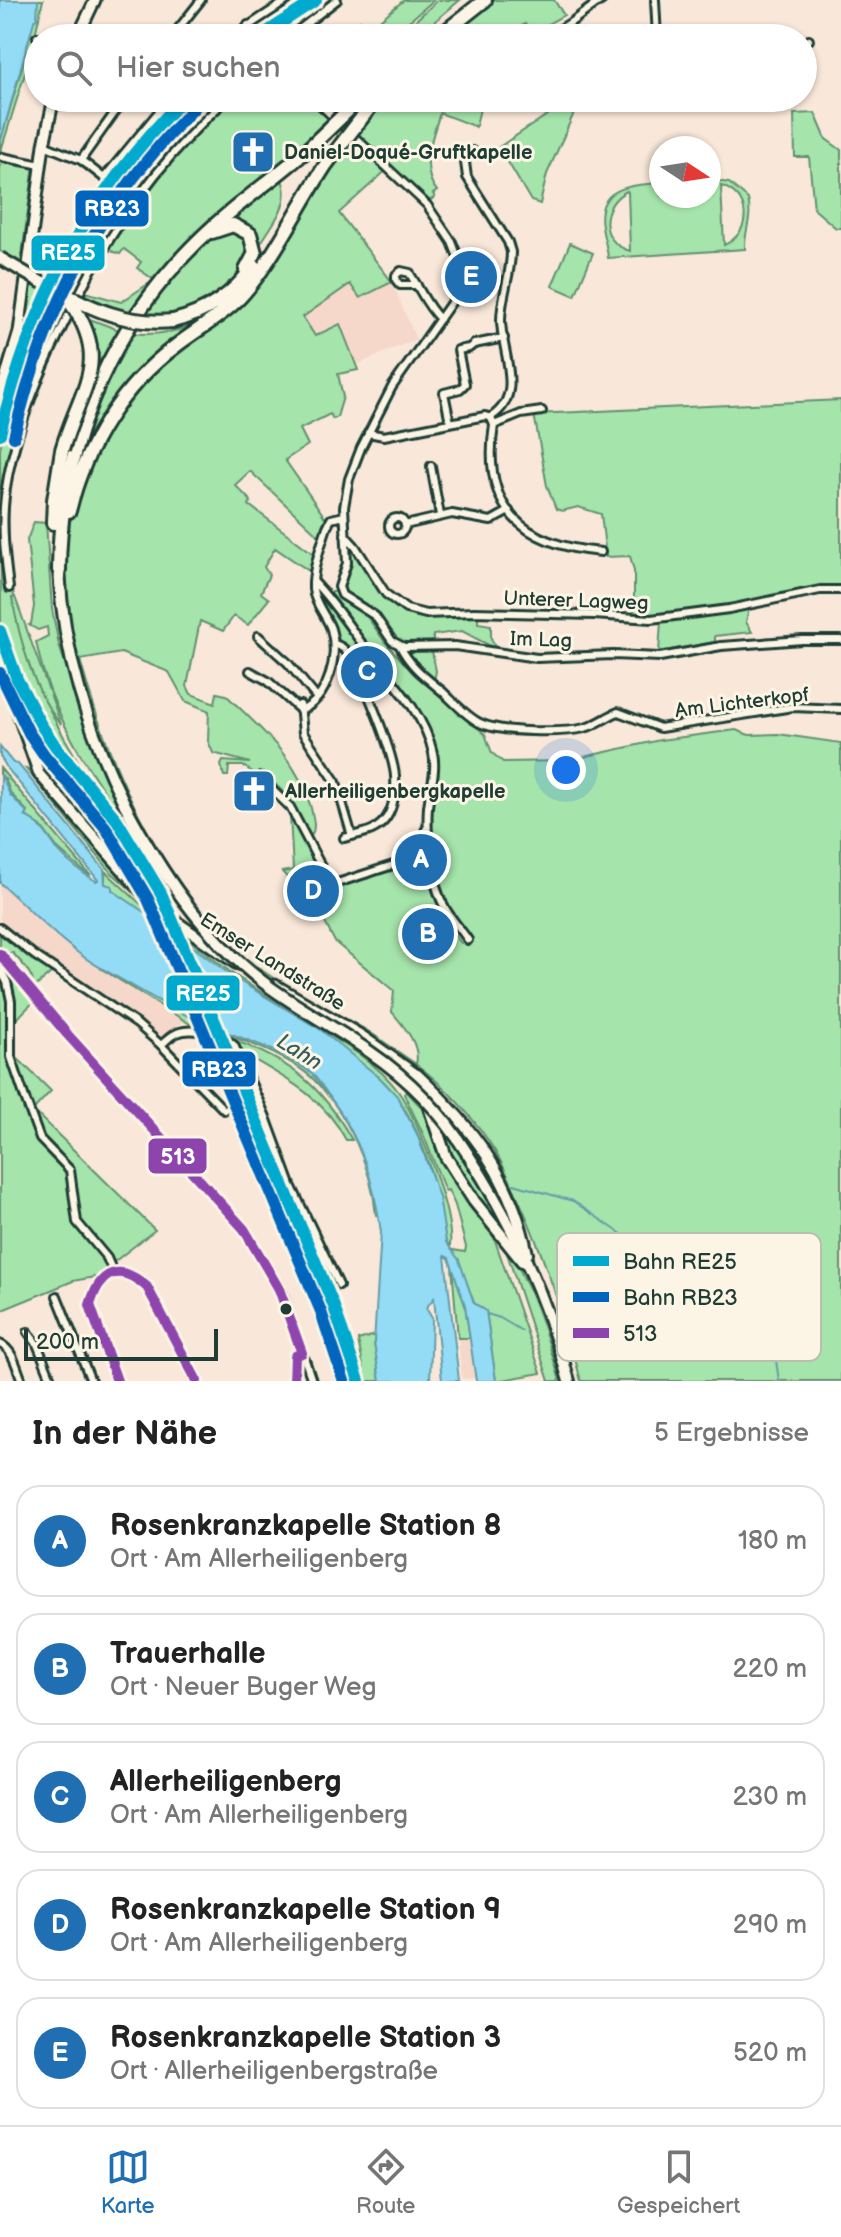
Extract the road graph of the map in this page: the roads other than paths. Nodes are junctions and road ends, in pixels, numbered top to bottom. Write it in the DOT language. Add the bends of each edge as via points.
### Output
graph roads {
  1 [pos="95,0"];
  2 [pos="201,0"];
  3 [pos="288,0"];
  4 [pos="337,0"];
  5 [pos="471,0"];
  6 [pos="485,0"];
  7 [pos="602,0"];
  8 [pos="655,0"];
  9 [pos="84,24"];
  10 [pos="182,24"];
  11 [pos="253,24"];
  12 [pos="306,24"];
  13 [pos="442,24"];
  14 [pos="455,24"];
  15 [pos="567,24"];
  16 [pos="656,24"];
  17 [pos="51,112"];
  18 [pos="115,112"];
  19 [pos="158,112"];
  20 [pos="212,112"];
  21 [pos="328,112"];
  22 [pos="349,112"];
  23 [pos="355,112"];
  24 [pos="365,112"];
  25 [pos="44,145"];
  26 [pos="473,151"];
  27 [pos="2,157"];
  28 [pos="81,160"];
  29 [pos="324,161"];
  30 [pos="41,165"];
  31 [pos="199,241"];
  32 [pos="0,258"];
  33 [pos="259,272"];
  34 [pos="46,285"];
  35 [pos="417,285"];
  36 [pos="220,301"];
  37 [pos="70,302"];
  38 [pos="440,319"];
  39 [pos="174,324"];
  40 [pos="504,338"];
  41 [pos="434,387"];
  42 [pos="444,393"];
  43 [pos="0,395"];
  44 [pos="542,411"];
  45 [pos="491,417"];
  46 [pos="450,422"];
  47 [pos="494,425"];
  48 [pos="368,433"];
  49 [pos="431,466"];
  50 [pos="509,511"];
  51 [pos="440,515"];
  52 [pos="344,516"];
  53 [pos="405,525"];
  54 [pos="345,535"];
  55 [pos="601,552"];
  56 [pos="59,570"];
  57 [pos="314,582"];
  58 [pos="9,588"];
  59 [pos="841,590"];
  60 [pos="258,636"];
  61 [pos="841,640"];
  62 [pos="334,644"];
  63 [pos="400,646"];
  64 [pos="0,663"];
  65 [pos="250,671"];
  66 [pos="316,697"];
  67 [pos="300,708"];
  68 [pos="841,709"];
  69 [pos="259,777"];
  70 [pos="427,825"];
  71 [pos="352,836"];
  72 [pos="344,838"];
  73 [pos="0,928"];
  74 [pos="468,940"];
  75 [pos="0,954"];
  76 [pos="0,969"];
  77 [pos="161,1045"];
  78 [pos="417,1075"];
  79 [pos="224,1110"];
  80 [pos="113,1272"];
  81 [pos="531,1272"];
  82 [pos="339,1285"];
  83 [pos="57,1296"];
  84 [pos="28,1332"];
  85 [pos="557,1340"];
  86 [pos="0,1344"];
  87 [pos="302,1353"];
  88 [pos="563,1361"];
  89 [pos="22,1381"];
  90 [pos="52,1381"];
  91 [pos="91,1381"];
  92 [pos="117,1381"];
  93 [pos="197,1381"];
  94 [pos="294,1381"];
  95 [pos="312,1381"];
  96 [pos="569,1381"];
  1 -- 9 [label="street"];
  2 -- 10 [label="street"];
  3 -- 11 [label="street"];
  4 -- 12 [label="street"];
  5 -- 13 [label="highway"];
  6 -- 14 [label="highway"];
  7 -- 15 [label="street"];
  8 -- 16 [label="street"];
  17 -- 25 [label="street"];
  18 -- 28 [label="street"];
  19 -- 28 [label="street" via="104,178"];
  20 -- 58 [label="street" via="189,133 114,231 42,367 6,490 3,529"];
  21 -- 38 [label="street" via="413,190 452,242 463,280"];
  22 -- 31 [label="highway, bridge"];
  23 -- 29 [label="highway"];
  24 -- 29 [label="highway, bridge"];
  25 -- 28 [label="street"];
  25 -- 30 [label="street"];
  26 -- 40 [label="street" via="464,155 467,177 511,252 501,317"];
  27 -- 30 [label="street"];
  29 -- 33 [label="highway"];
  29 -- 36 [label="highway" via="254,266"];
  30 -- 43 [label="street" via="19,332"];
  31 -- 36 [label="highway" via="233,225 253,240 252,261"];
  31 -- 56 [label="highway" via="144,306 89,404 65,486"];
  32 -- 34 [label="main road, bridge"];
  33 -- 39 [label="highway" via="223,306"];
  33 -- 56 [label="highway" via="232,305 152,366 112,412 77,482"];
  34 -- 37 [label="highway, bridge"];
  34 -- 39 [label="highway, bridge" via="118,318"];
  35 -- 38 [label="street"];
  36 -- 39 [label="highway"];
  37 -- 39 [label="highway" via="118,324 151,329"];
  37 -- 56 [label="highway, bridge" via="87,328 91,359 62,450 54,500"];
  38 -- 48 [label="street" via="392,387"];
  40 -- 42 [label="street" via="458,350 464,386"];
  40 -- 45 [label="street" via="508,396"];
  41 -- 42 [label="street"];
  42 -- 46 [label="street"];
  44 -- 47 [label="street"];
  45 -- 46 [label="street"];
  45 -- 47 [label="street"];
  46 -- 48 [label="street" via="384,436"];
  47 -- 50 [label="street" via="490,461"];
  48 -- 52 [label="street" via="344,496"];
  49 -- 51 [label="street"];
  50 -- 51 [label="street" via="491,521"];
  50 -- 55 [label="street" via="543,540"];
  51 -- 53 [label="street"];
  52 -- 54 [label="street"];
  52 -- 57 [label="street" via="331,519 326,528"];
  54 -- 59 [label="street, Unterer Lagweg" via="394,602 426,614 651,619"];
  54 -- 63 [label="street" via="347,563 339,592 371,613"];
  56 -- 81 [label="main road, bridge" via="66,641 84,709 125,805 167,878 226,949 276,991 398,1073 437,1112 503,1212"];
  57 -- 62 [label="street" via="313,593"];
  57 -- 70 [label="street" via="349,621 425,729 435,766"];
  60 -- 66 [label="street"];
  61 -- 63 [label="street, Im Lag" via="721,646 660,657 537,658 456,646"];
  62 -- 66 [label="street" via="330,673"];
  62 -- 71 [label="street" via="346,652 375,711 395,777 388,816 376,829"];
  63 -- 68 [label="street, Am Lichterkopf" via="408,662 478,722 516,731 584,728 618,712 660,728 793,707"];
  64 -- 78 [label="street, Emser Landstraße" via="39,774 148,899 226,957 362,1036"];
  65 -- 67 [label="street"];
  66 -- 67 [label="street"];
  67 -- 71 [label="street" via="303,733 336,782"];
  69 -- 70 [label="street" via="290,807 331,885 415,858"];
  70 -- 74 [label="street" via="442,903"];
  71 -- 72 [label="street"];
  73 -- 77 [label="street"];
  75 -- 87 [label="street" via="244,1229 283,1294"];
  76 -- 80 [label="street" via="11,1001 11,1057 40,1139 70,1170 77,1222"];
  77 -- 79 [label="street"];
  77 -- 82 [label="street" via="185,1031 210,1033 234,1045"];
  78 -- 81 [label="main road" via="446,1157"];
  78 -- 81 [label="main road" via="464,1121 496,1169 523,1231"];
  80 -- 92 [label="street" via="98,1283 90,1305"];
  80 -- 93 [label="street" via="139,1278 147,1287"];
  81 -- 85 [label="main road"];
  83 -- 91 [label="street"];
  84 -- 90 [label="street"];
  86 -- 89 [label="street" via="10,1352"];
  87 -- 94 [label="street" via="295,1356"];
  87 -- 95 [label="street"];
  88 -- 96 [label="main road"];
}
